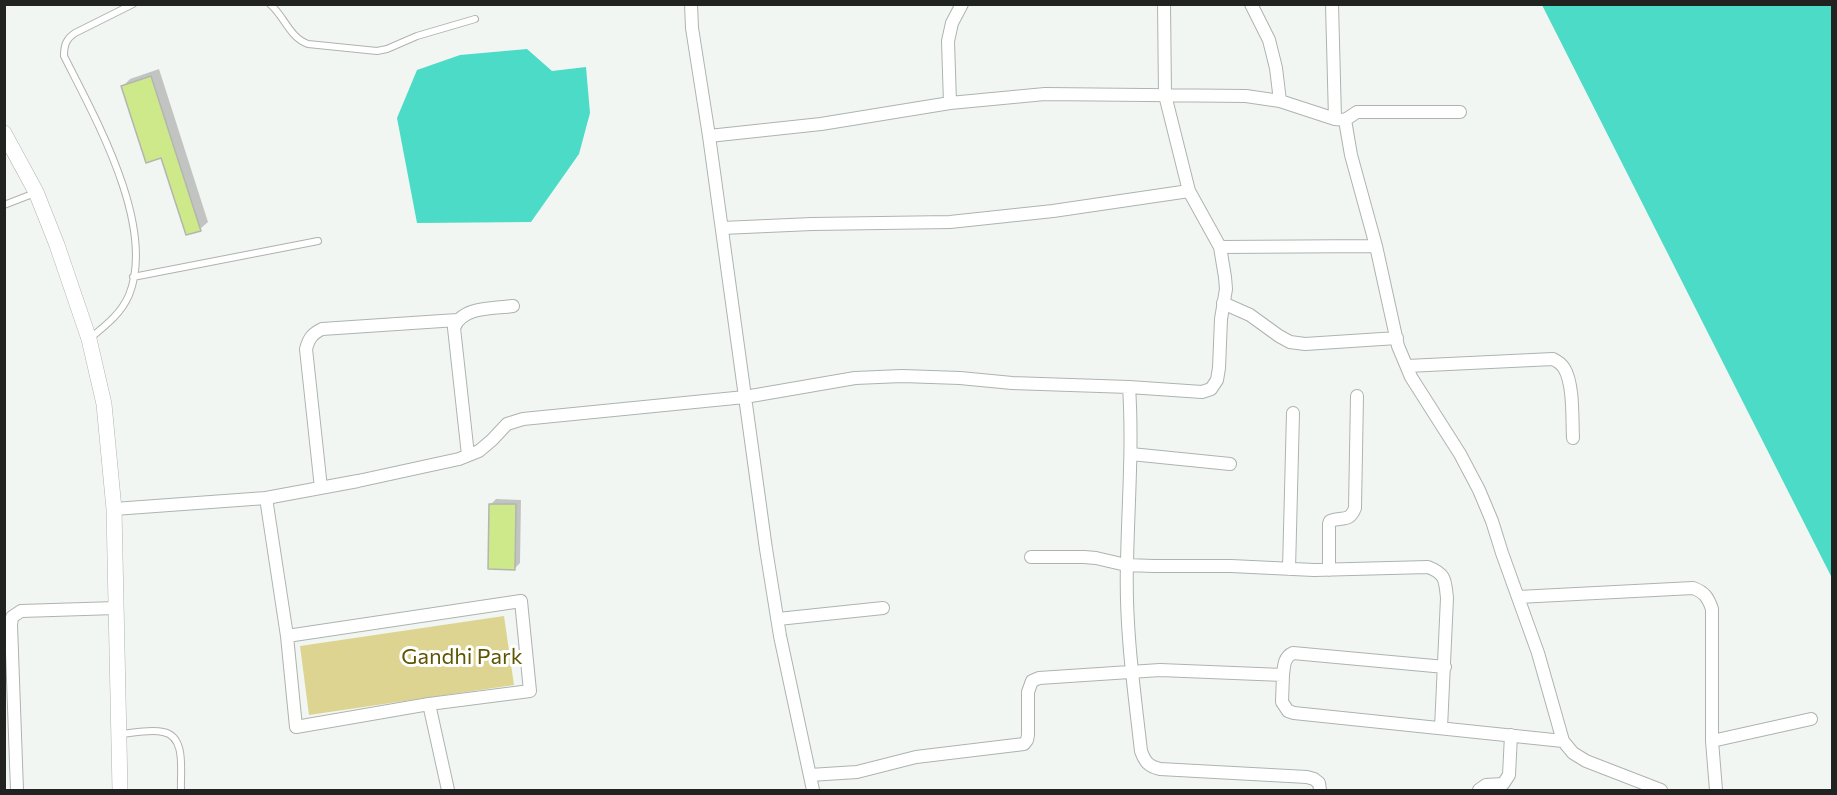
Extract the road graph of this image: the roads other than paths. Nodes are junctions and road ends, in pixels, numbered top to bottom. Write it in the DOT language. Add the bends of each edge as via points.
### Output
graph roads {
  1 [pos="133,4"];
  2 [pos="270,4"];
  3 [pos="691,4"];
  4 [pos="947,4"];
  5 [pos="1164,4"];
  6 [pos="1251,4"];
  7 [pos="1332,4"];
  8 [pos="960,8"];
  9 [pos="475,19"];
  10 [pos="1165,95"];
  11 [pos="1280,102"];
  12 [pos="950,103"];
  13 [pos="1460,112"];
  14 [pos="1340,120"];
  15 [pos="4,133"];
  16 [pos="709,136"];
  17 [pos="1189,190"];
  18 [pos="36,192"];
  19 [pos="4,205"];
  20 [pos="722,228"];
  21 [pos="318,241"];
  22 [pos="1376,246"];
  23 [pos="1220,248"];
  24 [pos="133,277"];
  25 [pos="1223,303"];
  26 [pos="513,306"];
  27 [pos="457,320"];
  28 [pos="1397,338"];
  29 [pos="89,339"];
  30 [pos="1407,366"];
  31 [pos="1129,387"];
  32 [pos="1357,396"];
  33 [pos="745,397"];
  34 [pos="1293,413"];
  35 [pos="1573,438"];
  36 [pos="1131,454"];
  37 [pos="468,455"];
  38 [pos="1230,464"];
  39 [pos="321,488"];
  40 [pos="266,498"];
  41 [pos="114,509"];
  42 [pos="1031,557"];
  43 [pos="1126,565"];
  44 [pos="1289,569"];
  45 [pos="1329,570"];
  46 [pos="1518,597"];
  47 [pos="116,608"];
  48 [pos="883,608"];
  49 [pos="778,619"];
  50 [pos="287,636"];
  51 [pos="1445,667"];
  52 [pos="1132,671"];
  53 [pos="1283,675"];
  54 [pos="429,704"];
  55 [pos="1811,718"];
  56 [pos="1441,728"];
  57 [pos="120,734"];
  58 [pos="1511,735"];
  59 [pos="1563,741"];
  60 [pos="1712,741"];
  61 [pos="810,775"];
  62 [pos="16,790"];
  63 [pos="120,790"];
  64 [pos="181,790"];
  65 [pos="448,790"];
  66 [pos="813,790"];
  67 [pos="1320,790"];
  68 [pos="1479,790"];
  69 [pos="1661,790"];
  70 [pos="1716,790"];
  1 -- 24 [label="lane" via="68,38 64,56 125,190 134,241"];
  2 -- 9 [label="lane" via="299,41 377,51"];
  3 -- 16 [label="street"];
  4 -- 8 [label="street"];
  5 -- 10 [label="street"];
  6 -- 11 [label="street" via="1273,53"];
  7 -- 14 [label="street"];
  8 -- 12 [label="street" via="948,41"];
  10 -- 11 [label="street" via="1246,96"];
  10 -- 12 [label="street" via="1045,94"];
  10 -- 17 [label="street"];
  11 -- 14 [label="street"];
  12 -- 16 [label="street" via="821,124"];
  13 -- 14 [label="street" via="1357,112"];
  14 -- 22 [label="street"];
  15 -- 18 [label="street"];
  16 -- 20 [label="street"];
  17 -- 20 [label="street" via="950,222"];
  17 -- 23 [label="street"];
  18 -- 19 [label="lane"];
  18 -- 29 [label="street"];
  20 -- 33 [label="street"];
  21 -- 24 [label="lane"];
  22 -- 23 [label="street"];
  22 -- 28 [label="street"];
  23 -- 25 [label="street" via="1226,283"];
  24 -- 29 [label="lane" via="121,308"];
  25 -- 28 [label="street" via="1240,309 1290,342"];
  25 -- 31 [label="street" via="1219,368 1211,389 1202,392"];
  26 -- 27 [label="street" via="473,311"];
  27 -- 37 [label="street" via="454,340"];
  27 -- 39 [label="street" via="322,329 314,333 306,349"];
  28 -- 30 [label="street"];
  29 -- 41 [label="street" via="104,404"];
  30 -- 35 [label="street" via="1553,359 1564,368 1570,382"];
  30 -- 46 [label="street" via="1479,489"];
  31 -- 33 [label="street" via="902,376 855,378"];
  31 -- 36 [label="street"];
  32 -- 45 [label="street" via="1355,508 1349,518 1330,521"];
  33 -- 37 [label="street" via="523,419 507,424 479,451"];
  33 -- 49 [label="street"];
  34 -- 44 [label="street"];
  36 -- 38 [label="street"];
  36 -- 43 [label="street"];
  37 -- 39 [label="street"];
  39 -- 40 [label="street"];
  40 -- 41 [label="street"];
  40 -- 50 [label="street"];
  41 -- 47 [label="street"];
  42 -- 43 [label="street" via="1096,558"];
  43 -- 44 [label="street"];
  43 -- 52 [label="street"];
  44 -- 45 [label="street"];
  45 -- 51 [label="street" via="1428,567 1439,571 1447,598"];
  46 -- 59 [label="street"];
  46 -- 60 [label="street" via="1693,588 1701,591 1712,609"];
  47 -- 57 [label="street"];
  47 -- 62 [label="street" via="21,611 12,617"];
  48 -- 49 [label="street"];
  49 -- 61 [label="street"];
  50 -- 54 [label="street" via="296,727"];
  50 -- 54 [label="street" via="521,601 530,691"];
  51 -- 53 [label="street" via="1293,653 1285,659"];
  51 -- 56 [label="street"];
  52 -- 53 [label="street"];
  52 -- 61 [label="street" via="1032,681 1024,744 916,757 857,772"];
  52 -- 67 [label="street" via="1141,751 1151,767 1307,777 1319,783"];
  53 -- 56 [label="street" via="1282,702 1288,711"];
  54 -- 65 [label="street"];
  55 -- 60 [label="street"];
  56 -- 58 [label="street"];
  57 -- 63 [label="street"];
  57 -- 64 [label="lane" via="171,734 180,751"];
  58 -- 59 [label="street"];
  58 -- 68 [label="street" via="1507,781"];
  59 -- 69 [label="street" via="1586,761"];
  60 -- 70 [label="street"];
  61 -- 66 [label="street"];
}
